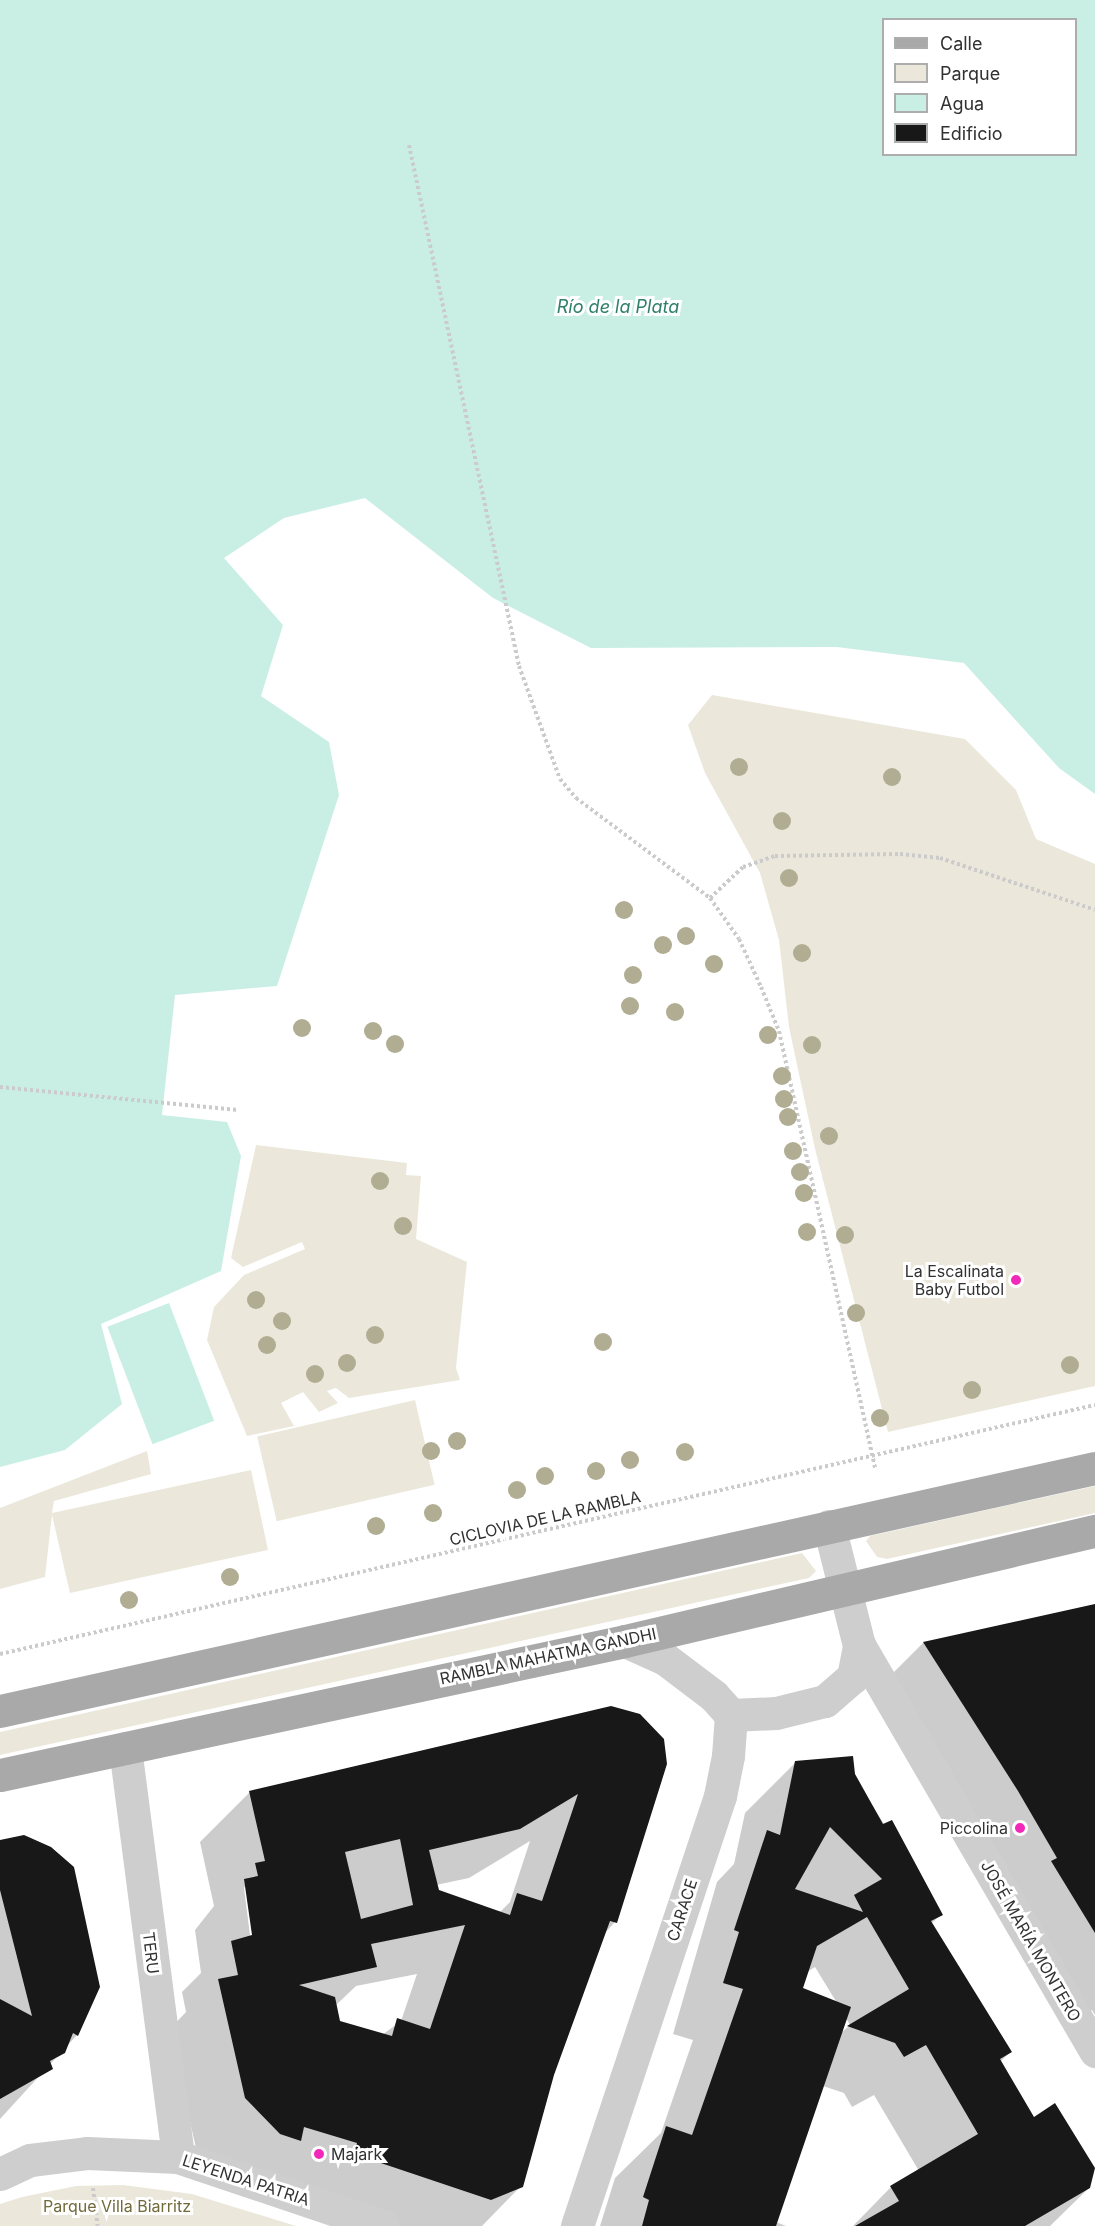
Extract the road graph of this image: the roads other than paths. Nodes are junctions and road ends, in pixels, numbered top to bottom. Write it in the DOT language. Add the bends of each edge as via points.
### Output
graph roads {
  1 [pos="1095,1468"];
  2 [pos="829,1526"];
  3 [pos="1095,1531"];
  4 [pos="844,1586"];
  5 [pos="625,1641"];
  6 [pos="859,1645"];
  7 [pos="0,1711"];
  8 [pos="731,1715"];
  9 [pos="125,1748"];
  10 [pos="0,1776"];
  11 [pos="1095,2051"];
  12 [pos="178,2157"];
  13 [pos="0,2174"];
  14 [pos="383,2226"];
  15 [pos="577,2226"];
  1 -- 2 [label="main road"];
  2 -- 4 [label="street, JOSÉ MARÍA MONTERO"];
  2 -- 7 [label="main road"];
  3 -- 4 [label="main road, RAMBLA MAHATMA GANDHI"];
  4 -- 5 [label="main road, RAMBLA MAHATMA GANDHI"];
  4 -- 6 [label="street, JOSÉ MARÍA MONTERO"];
  5 -- 8 [label="street" via="694,1678"];
  5 -- 9 [label="main road, RAMBLA MAHATMA GANDHI"];
  6 -- 8 [label="street, JOSÉ MARÍA MONTERO" via="853,1677 833,1696 776,1713"];
  6 -- 11 [label="street, JOSÉ MARÍA MONTERO"];
  8 -- 15 [label="street, CARACE" via="720,1796"];
  9 -- 10 [label="main road, RAMBLA MAHATMA GANDHI"];
  9 -- 12 [label="street, TERU"];
  12 -- 13 [label="street, LEYENDA PATRIA" via="87,2153 30,2160"];
  12 -- 14 [label="street, LEYENDA PATRIA"];
}
